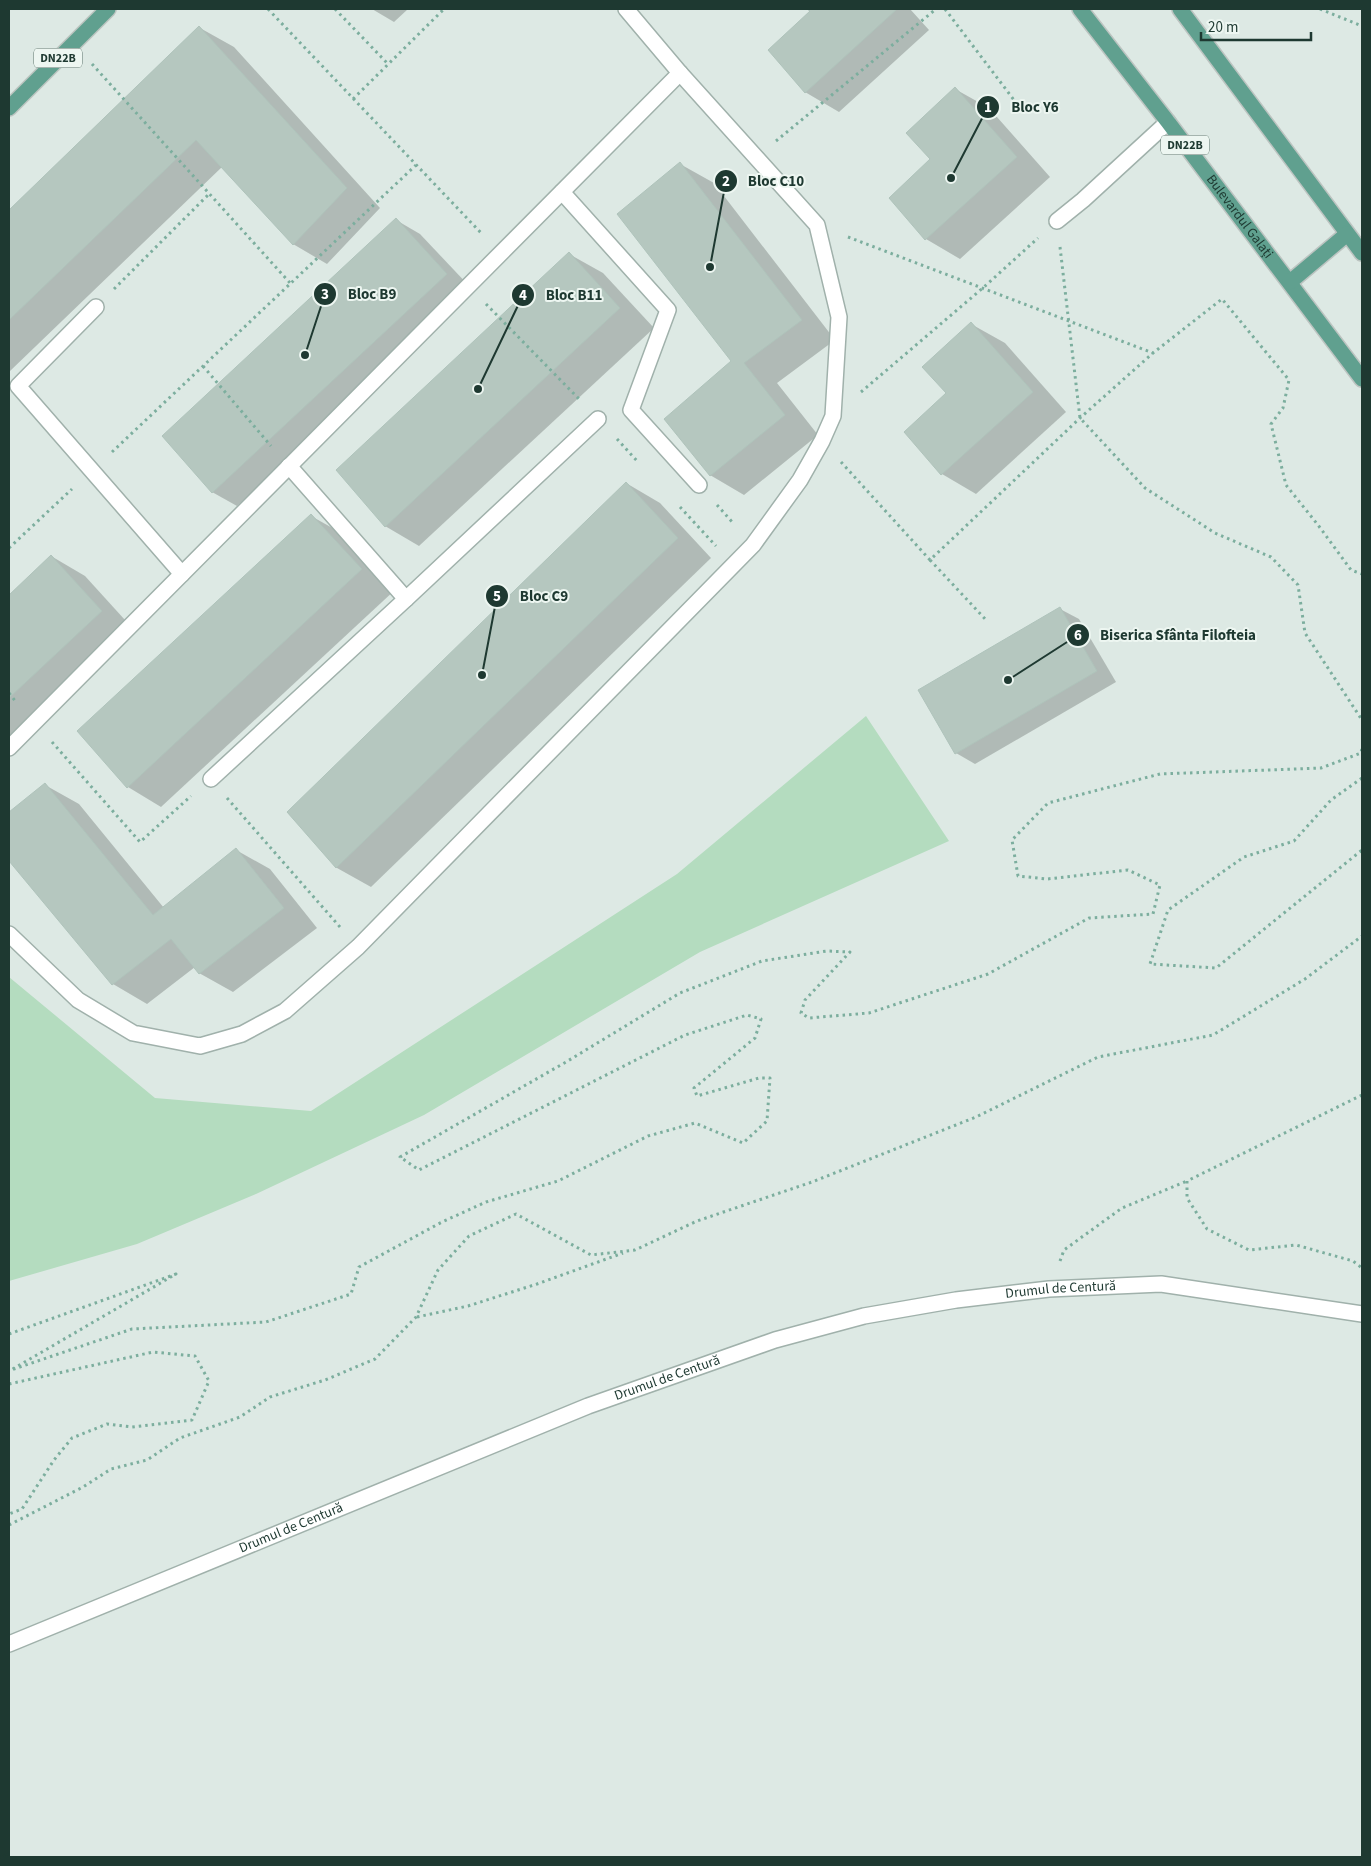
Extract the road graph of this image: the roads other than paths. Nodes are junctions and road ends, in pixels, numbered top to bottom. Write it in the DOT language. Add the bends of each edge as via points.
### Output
graph roads {
  1 [pos="108,9"];
  2 [pos="1080,9"];
  3 [pos="1180,9"];
  4 [pos="634,12"];
  5 [pos="680,74"];
  6 [pos="9,108"];
  7 [pos="1168,122"];
  8 [pos="562,192"];
  9 [pos="1056,221"];
  10 [pos="1347,234"];
  11 [pos="1362,253"];
  12 [pos="1290,282"];
  13 [pos="96,307"];
  14 [pos="1362,379"];
  15 [pos="598,419"];
  16 [pos="289,466"];
  17 [pos="699,485"];
  18 [pos="182,574"];
  19 [pos="406,599"];
  20 [pos="9,748"];
  21 [pos="211,779"];
  22 [pos="9,934"];
  23 [pos="1362,1314"];
  24 [pos="9,1644"];
  1 -- 6 [label="main road, DN22B"];
  2 -- 7 [label="main road, Bulevardul Galați / DN22B"];
  3 -- 10 [label="main road"];
  4 -- 5 [label="street"];
  5 -- 8 [label="street"];
  5 -- 22 [label="street" via="817,225 839,317 833,416 800,480 754,545 358,947 285,1011 242,1034 200,1046 133,1033 78,1000"];
  7 -- 9 [label="street"];
  7 -- 12 [label="main road, Bulevardul Galați / DN22B"];
  8 -- 16 [label="street"];
  8 -- 17 [label="street" via="668,310 631,410"];
  10 -- 11 [label="main road"];
  10 -- 12 [label="main road"];
  12 -- 14 [label="main road, Bulevardul Galați / DN22B"];
  13 -- 18 [label="street" via="18,386"];
  15 -- 19 [label="street"];
  16 -- 18 [label="street"];
  16 -- 19 [label="street"];
  18 -- 20 [label="street"];
  19 -- 21 [label="street"];
  23 -- 24 [label="street, Drumul de Centură" via="1161,1284 1049,1290 956,1300 864,1316 775,1340 588,1406"];
}
